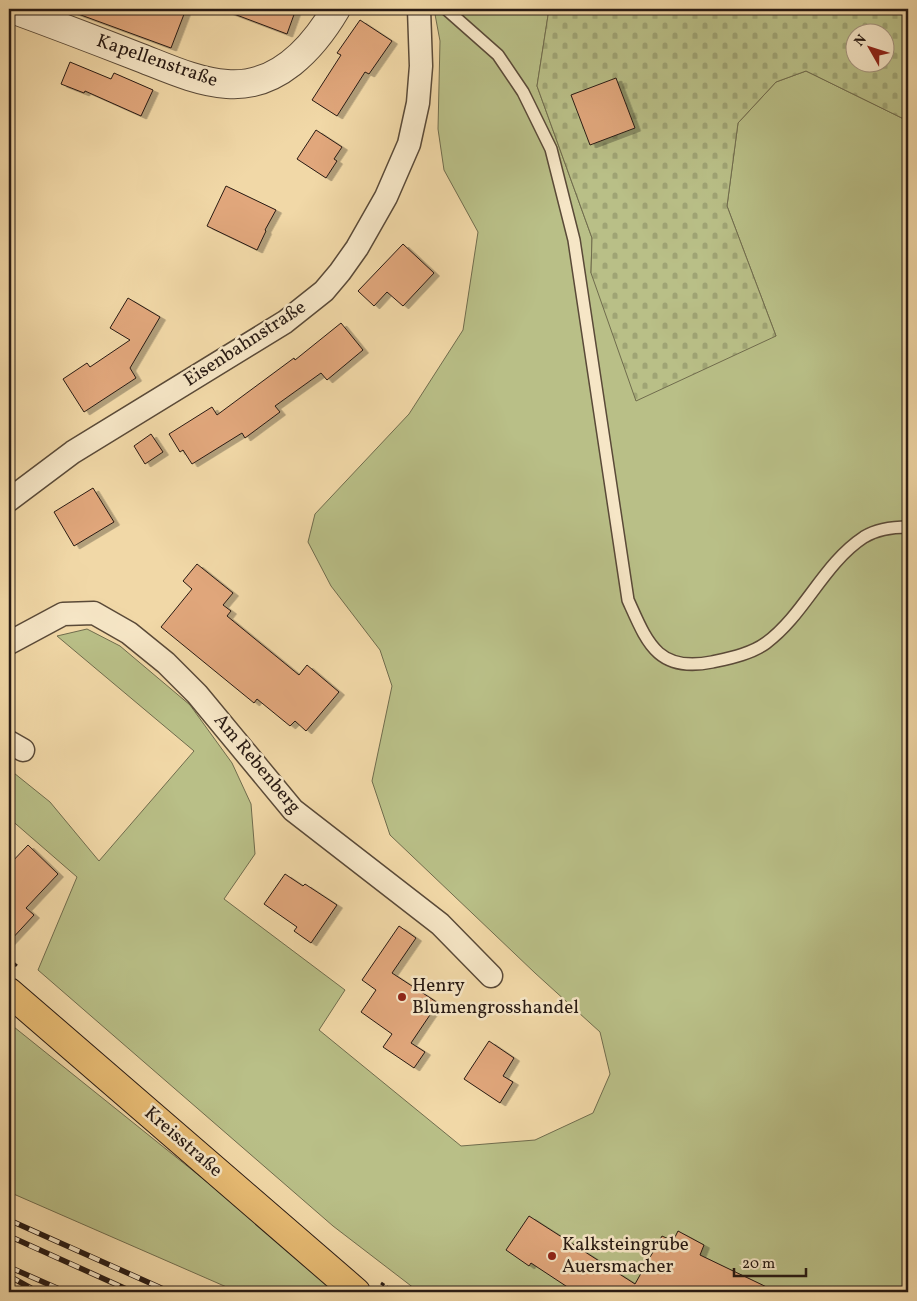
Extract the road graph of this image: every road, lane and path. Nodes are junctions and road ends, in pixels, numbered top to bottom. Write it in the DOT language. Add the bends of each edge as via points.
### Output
graph roads {
  1 [pos="12,9"];
  2 [pos="336,9"];
  3 [pos="418,9"];
  4 [pos="446,9"];
  5 [pos="9,500"];
  6 [pos="908,526"];
  7 [pos="9,643"];
  8 [pos="491,976"];
  9 [pos="9,992"];
  10 [pos="356,1292"];
  1 -- 2 [label="street, Kapellenstraße" via="178,72 227,84 248,83 288,66 325,29"];
  3 -- 5 [label="street, Eisenbahnstraße" via="421,66 418,103 409,144 386,198 340,272 324,291 285,322 72,452"];
  4 -- 6 [label="lane" via="498,55 523,92 551,149 574,240 628,600 644,636 658,655 679,662 703,663 746,652 765,643 791,620 839,559 865,537 891,527"];
  7 -- 8 [label="street, Am Rebenberg" via="63,614 94,613 129,633 197,694 292,810 440,924"];
  9 -- 10 [label="main road, Kreisstraße"];
}
